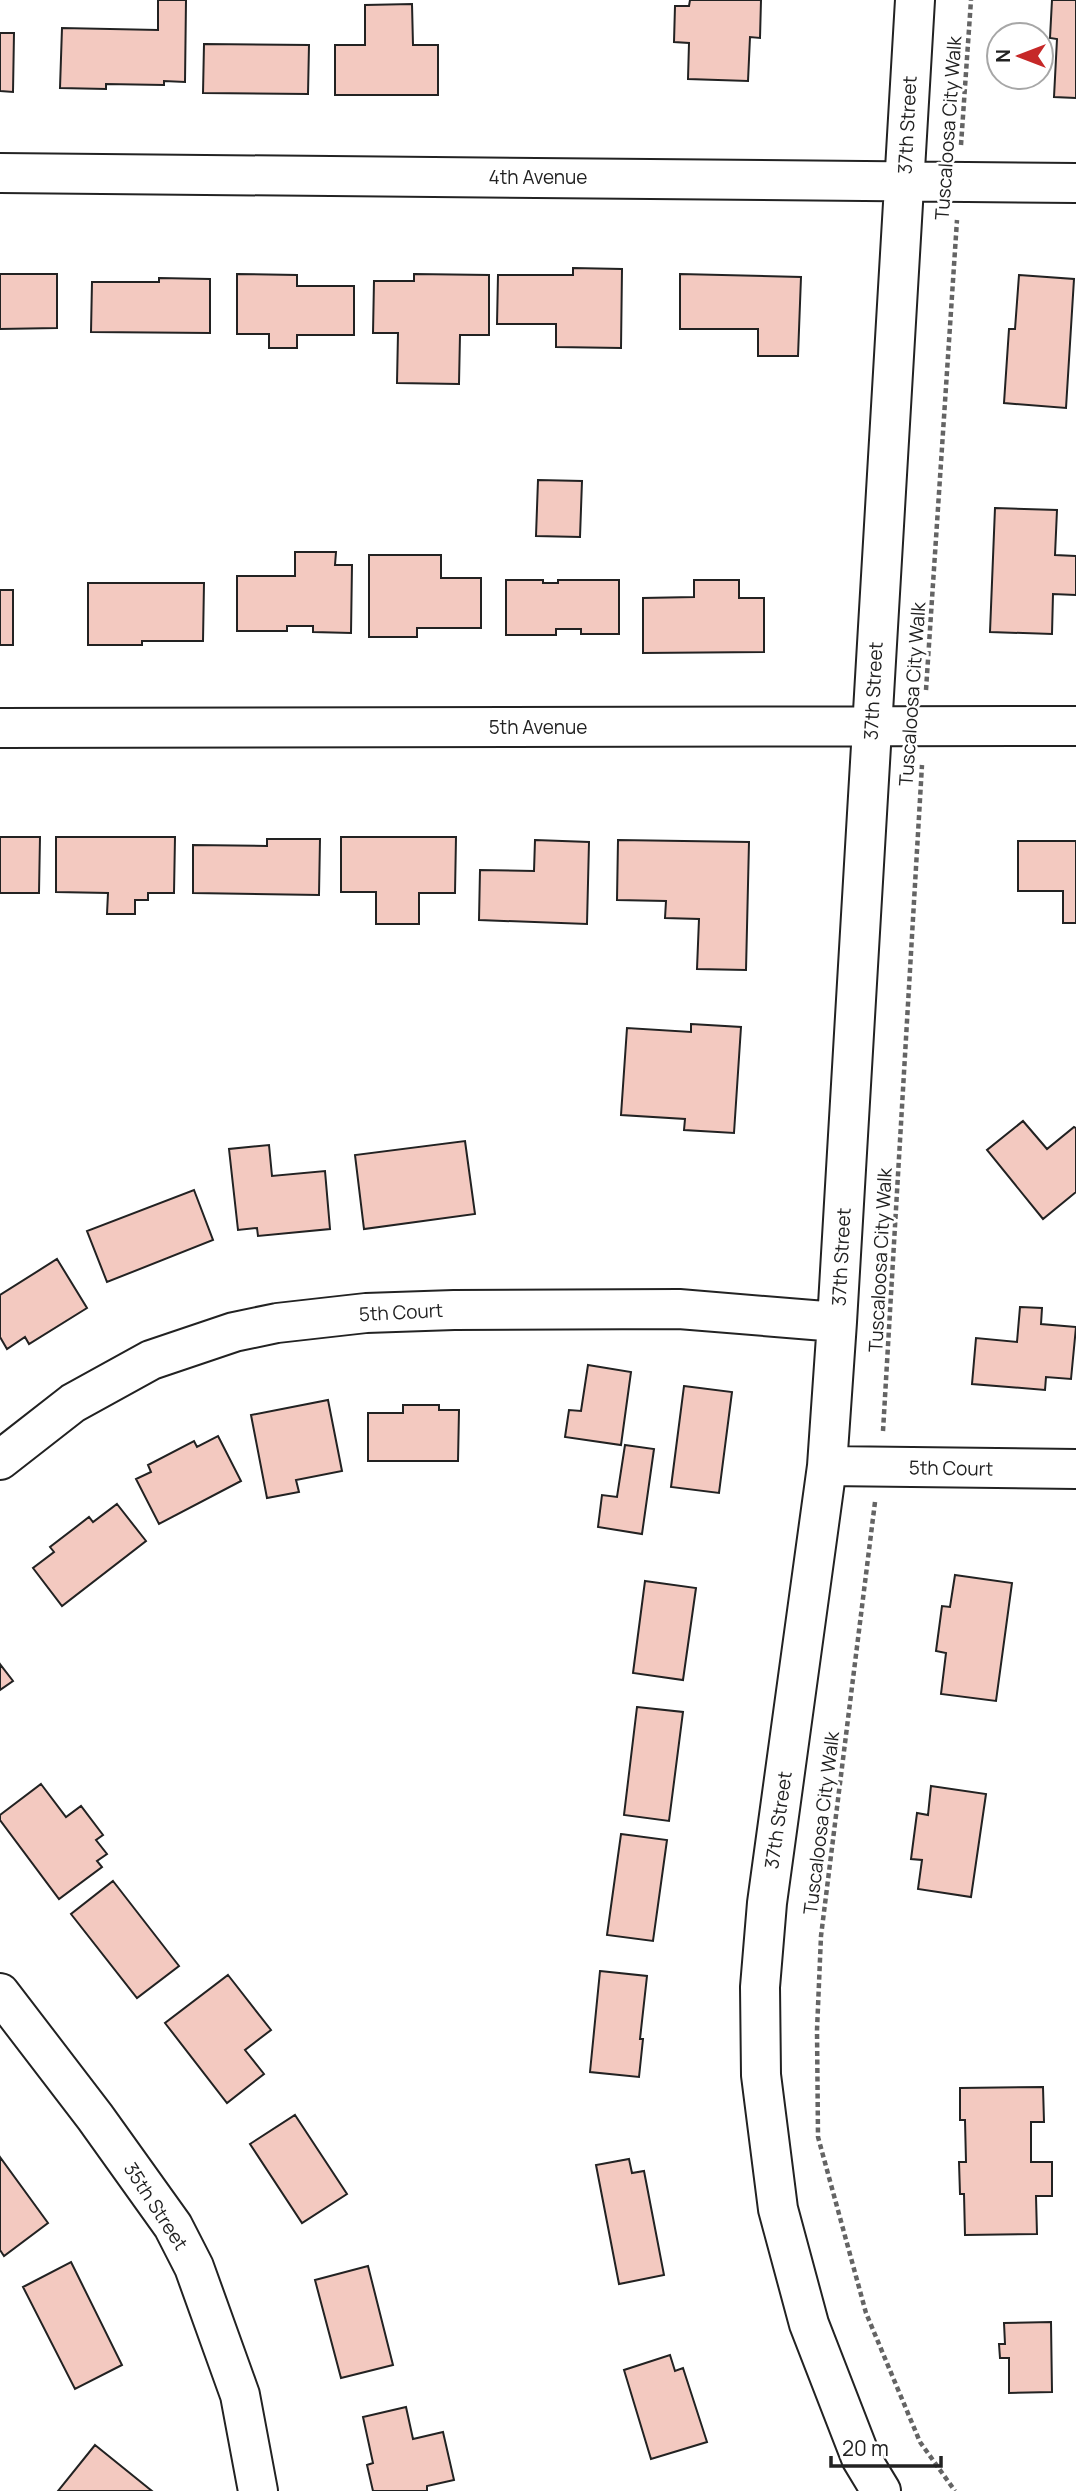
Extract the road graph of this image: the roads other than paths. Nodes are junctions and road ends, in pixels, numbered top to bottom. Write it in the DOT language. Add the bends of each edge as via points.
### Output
graph roads {
  1 [pos="915,0"];
  2 [pos="0,173"];
  3 [pos="904,180"];
  4 [pos="1076,183"];
  5 [pos="871,726"];
  6 [pos="1076,726"];
  7 [pos="0,728"];
  8 [pos="837,1322"];
  9 [pos="0,1460"];
  10 [pos="827,1466"];
  11 [pos="1076,1469"];
  12 [pos="0,1993"];
  13 [pos="258,2491"];
  14 [pos="881,2491"];
  1 -- 3 [label="street, 37th Street"];
  2 -- 3 [label="street, 4th Avenue"];
  3 -- 4 [label="street, 4th Avenue"];
  3 -- 5 [label="street, 37th Street"];
  5 -- 6 [label="street, 5th Avenue"];
  5 -- 7 [label="street, 5th Avenue"];
  5 -- 8 [label="street, 37th Street"];
  8 -- 9 [label="street, 5th Court" via="666,1309 366,1313 277,1323 151,1360 73,1403"];
  8 -- 10 [label="street, 37th Street"];
  10 -- 11 [label="street, 5th Court"];
  10 -- 14 [label="street, 37th Street" via="767,1903 760,1987 761,2075 778,2209 809,2324 861,2458"];
  12 -- 13 [label="street, 35th Street" via="173,2226 194,2267 240,2395"];
}
